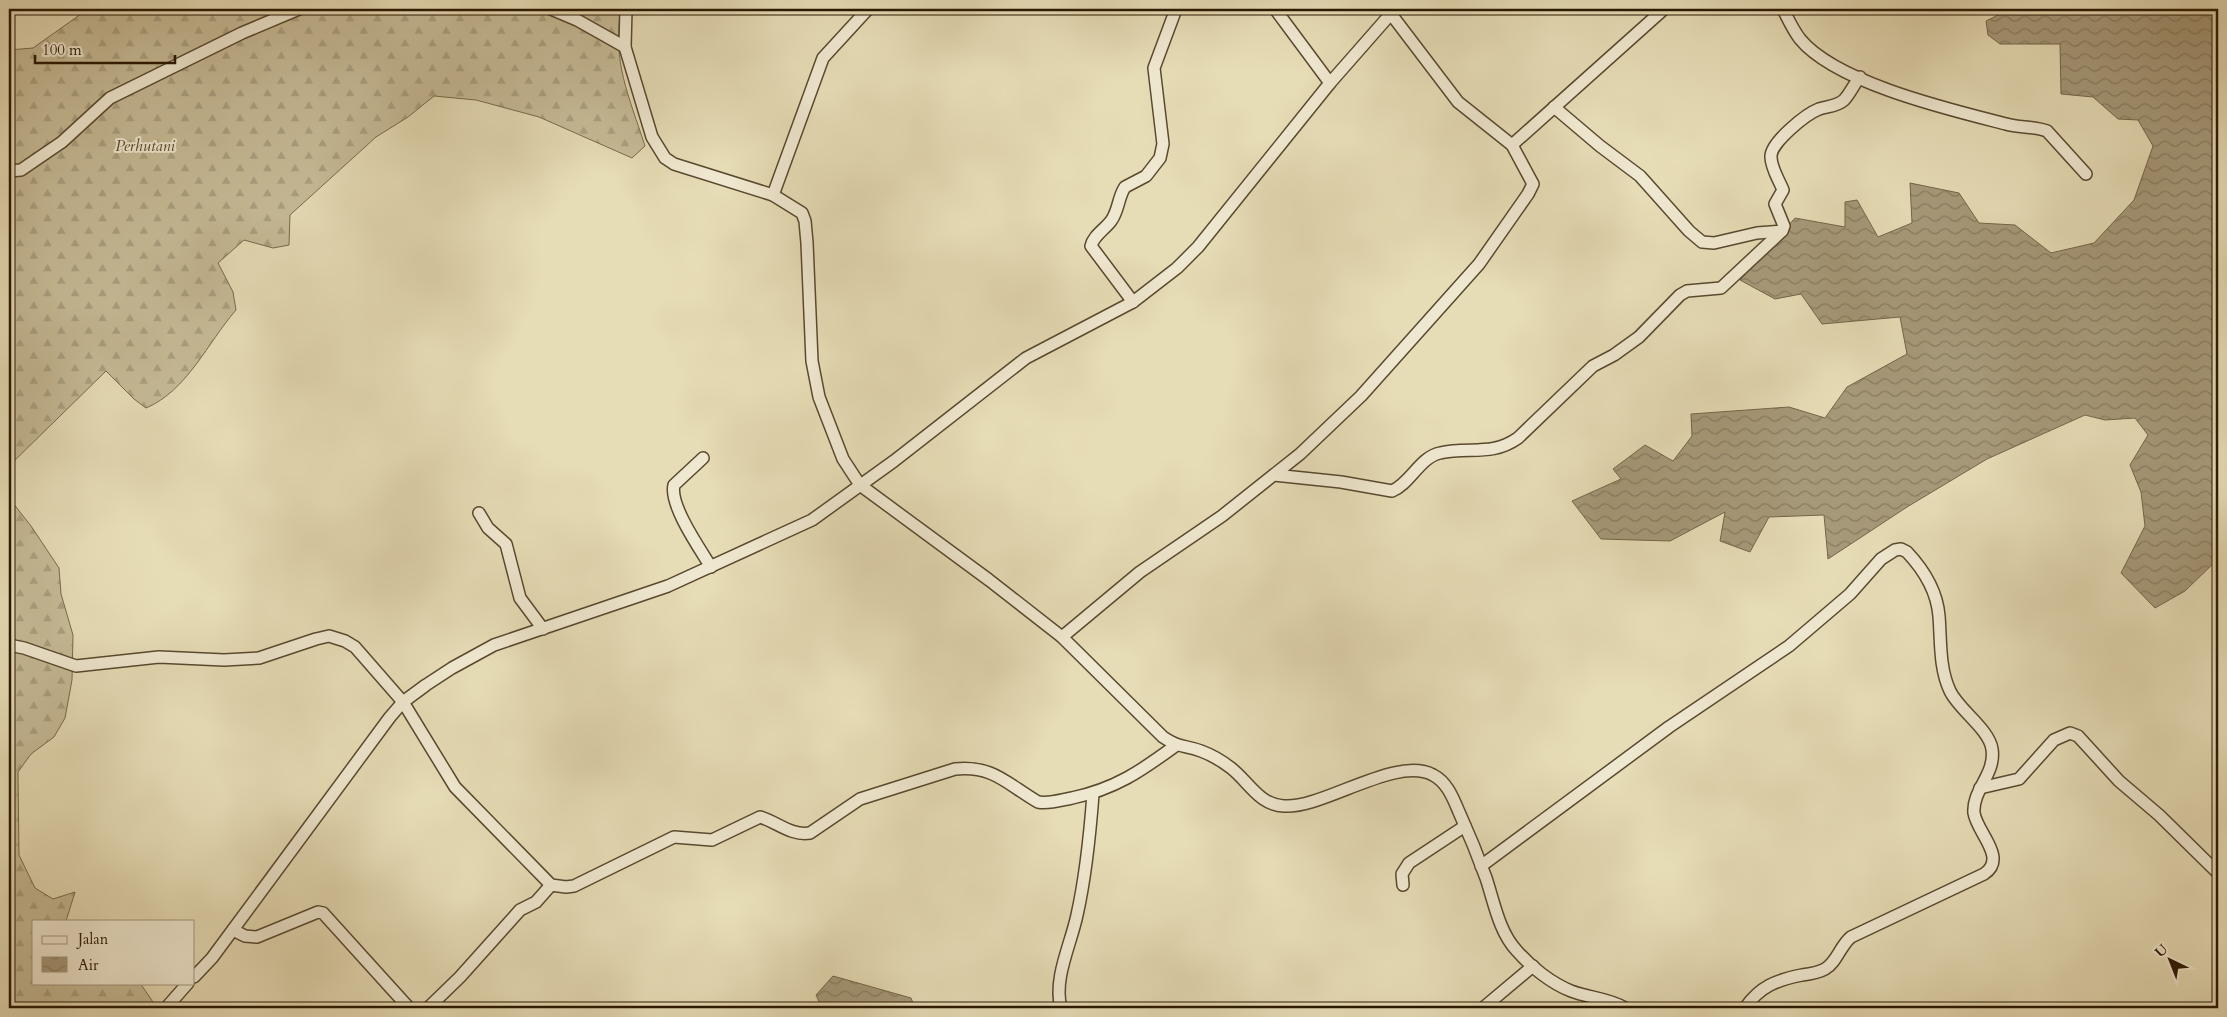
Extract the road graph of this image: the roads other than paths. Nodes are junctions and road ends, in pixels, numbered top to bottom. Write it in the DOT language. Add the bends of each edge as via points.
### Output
graph roads {
  1 [pos="299,9"];
  2 [pos="551,9"];
  3 [pos="626,9"];
  4 [pos="868,9"];
  5 [pos="1176,9"];
  6 [pos="1275,9"];
  7 [pos="1664,9"];
  8 [pos="1783,9"];
  9 [pos="1393,11"];
  10 [pos="625,47"];
  11 [pos="1860,77"];
  12 [pos="1330,83"];
  13 [pos="1554,107"];
  14 [pos="1512,145"];
  15 [pos="9,171"];
  16 [pos="2086,174"];
  17 [pos="773,195"];
  18 [pos="1782,231"];
  19 [pos="1133,302"];
  20 [pos="703,458"];
  21 [pos="1274,475"];
  22 [pos="860,485"];
  23 [pos="479,513"];
  24 [pos="710,567"];
  25 [pos="542,629"];
  26 [pos="1062,638"];
  27 [pos="9,645"];
  28 [pos="403,702"];
  29 [pos="1175,746"];
  30 [pos="1980,788"];
  31 [pos="1093,794"];
  32 [pos="1465,826"];
  33 [pos="1481,866"];
  34 [pos="2218,873"];
  35 [pos="551,885"];
  36 [pos="1403,885"];
  37 [pos="233,930"];
  38 [pos="1533,966"];
  39 [pos="195,977"];
  40 [pos="187,984"];
  41 [pos="166,1008"];
  42 [pos="409,1008"];
  43 [pos="428,1008"];
  44 [pos="1061,1008"];
  45 [pos="1483,1008"];
  46 [pos="1625,1008"];
  47 [pos="1745,1008"];
  1 -- 15 [label="street" via="242,33 110,98 62,142 21,170"];
  2 -- 10 [label="street"];
  3 -- 10 [label="street"];
  4 -- 17 [label="street" via="823,58"];
  5 -- 19 [label="street" via="1154,68 1163,144 1160,158 1146,176 1125,187 1117,211 1091,246"];
  6 -- 12 [label="street"];
  7 -- 13 [label="street"];
  8 -- 11 [label="street" via="1794,31 1810,48"];
  9 -- 12 [label="street"];
  9 -- 14 [label="street" via="1458,102"];
  10 -- 17 [label="street" via="652,137 665,158 674,164"];
  11 -- 16 [label="street" via="1953,111 2016,127 2041,128"];
  11 -- 18 [label="street" via="1844,100 1806,116 1772,150 1772,162 1783,190 1775,204 1784,226"];
  12 -- 19 [label="street" via="1198,247"];
  13 -- 14 [label="street"];
  13 -- 18 [label="street" via="1640,176 1702,242 1714,243 1757,232"];
  14 -- 21 [label="street" via="1533,184 1479,264 1361,396"];
  17 -- 22 [label="street" via="802,213 806,221 812,361 817,388 833,435"];
  18 -- 21 [label="street" via="1721,288 1686,291 1639,337 1593,366 1506,447 1438,453 1392,491"];
  19 -- 22 [label="street" via="1026,358"];
  20 -- 24 [label="street" via="674,485 673,491 680,512"];
  21 -- 26 [label="street" via="1222,516 1140,572"];
  22 -- 24 [label="street" via="812,520"];
  22 -- 26 [label="street"];
  23 -- 25 [label="street" via="488,528 506,544 520,598"];
  24 -- 25 [label="street" via="668,586"];
  25 -- 28 [label="street" via="477,654"];
  26 -- 29 [label="street"];
  27 -- 28 [label="street" via="76,666 159,657 259,658 303,642 338,637 355,647"];
  28 -- 35 [label="street" via="455,786"];
  28 -- 37 [label="street"];
  29 -- 31 [label="street" via="1142,771"];
  29 -- 32 [label="street" via="1215,757 1232,769 1260,798 1287,807 1374,778 1422,772 1442,781 1452,795"];
  30 -- 33 [label="street" via="1989,773 1992,748 1988,738 1949,691 1940,650 1939,615 1932,588 1914,559 1901,549 1881,560 1850,594 1789,646 1661,733"];
  30 -- 34 [label="street" via="2019,779 2054,740 2070,733 2078,736 2130,792 2159,815"];
  30 -- 47 [label="street" via="1974,805 1975,816 1993,852 1990,870 1851,937 1824,970 1779,980 1758,991"];
  31 -- 35 [label="street" via="1046,804 986,770 955,769 860,799 810,833 788,830 760,817 712,840 674,837 574,886"];
  31 -- 44 [label="street" via="1077,914 1058,990"];
  32 -- 33 [label="street"];
  32 -- 36 [label="street" via="1409,863 1402,874"];
  33 -- 38 [label="street" via="1504,930 1515,949"];
  35 -- 43 [label="street" via="536,902 520,910"];
  37 -- 39 [label="street"];
  37 -- 42 [label="street" via="257,937 318,912 323,913"];
  38 -- 45 [label="street"];
  38 -- 46 [label="street" via="1550,980 1572,991 1604,998"];
  40 -- 41 [label="street"];
}
